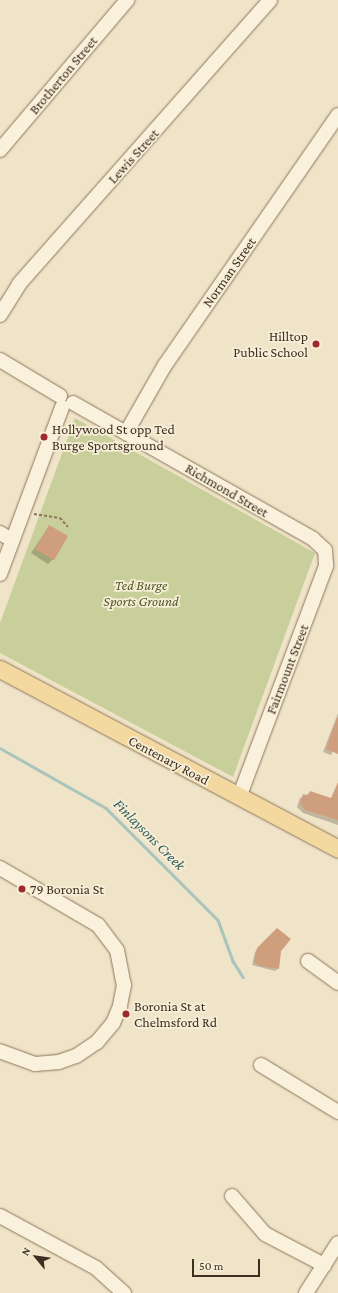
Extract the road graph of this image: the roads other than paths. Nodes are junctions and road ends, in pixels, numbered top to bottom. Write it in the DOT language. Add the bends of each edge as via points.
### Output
graph roads {
  1 [pos="126,0"];
  2 [pos="270,0"];
  3 [pos="338,115"];
  4 [pos="0,150"];
  5 [pos="0,315"];
  6 [pos="0,360"];
  7 [pos="65,402"];
  8 [pos="126,432"];
  9 [pos="6,537"];
  10 [pos="317,543"];
  11 [pos="0,574"];
  12 [pos="0,670"];
  13 [pos="238,797"];
  14 [pos="338,849"];
  15 [pos="0,868"];
  16 [pos="308,961"];
  17 [pos="338,984"];
  18 [pos="0,1051"];
  19 [pos="261,1064"];
  20 [pos="338,1112"];
  21 [pos="232,1196"];
  22 [pos="0,1216"];
  23 [pos="338,1243"];
  24 [pos="324,1264"];
  25 [pos="124,1293"];
  26 [pos="306,1293"];
  1 -- 4 [label="street, Brotherton Street"];
  2 -- 5 [label="street, Lewis Street" via="19,284"];
  3 -- 8 [label="street, Norman Street" via="165,364"];
  6 -- 7 [label="street, Richmond Street"];
  7 -- 8 [label="street, Richmond Street"];
  7 -- 9 [label="street"];
  8 -- 10 [label="street, Richmond Street"];
  9 -- 11 [label="street"];
  10 -- 13 [label="street, Fairmount Street" via="325,550 326,566"];
  12 -- 13 [label="main road, Centenary Road"];
  13 -- 14 [label="main road, Centenary Road"];
  15 -- 18 [label="street" via="80,912 110,937 121,962 124,985 113,1023 91,1048 59,1062 26,1062"];
  16 -- 17 [label="street"];
  19 -- 20 [label="street"];
  21 -- 24 [label="street" via="265,1234"];
  22 -- 25 [label="street" via="96,1268"];
  23 -- 24 [label="street"];
  24 -- 26 [label="street"];
}
